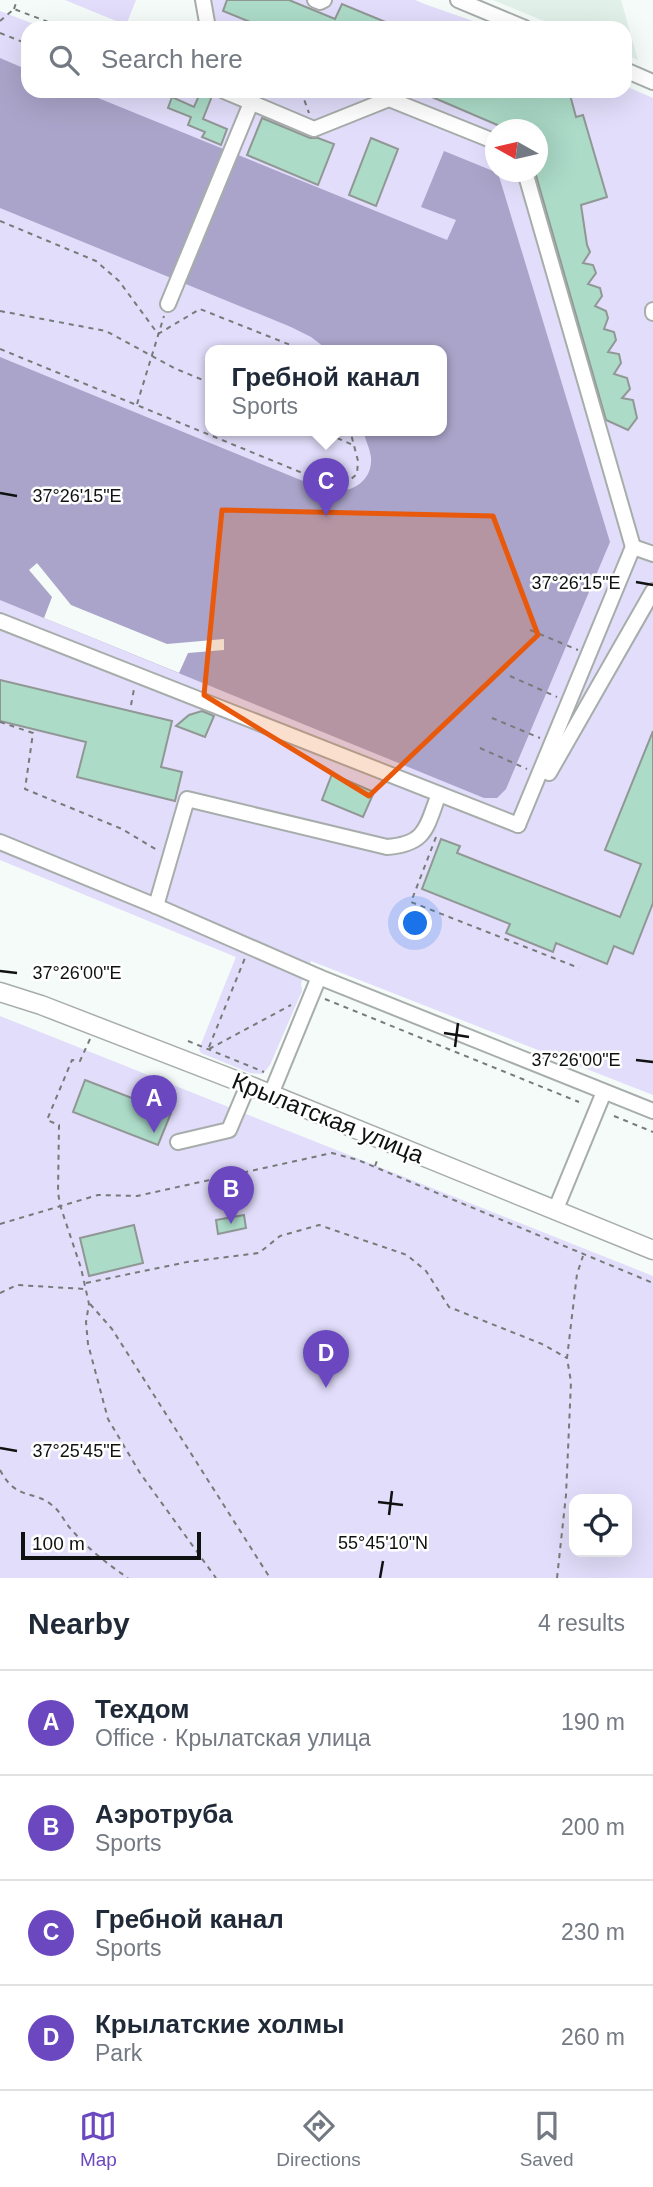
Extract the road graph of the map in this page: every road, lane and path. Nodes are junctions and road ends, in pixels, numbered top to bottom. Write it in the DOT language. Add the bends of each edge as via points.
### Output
graph roads {
  1 [pos="17,0"];
  2 [pos="203,0"];
  3 [pos="315,0"];
  4 [pos="324,0"];
  5 [pos="458,0"];
  6 [pos="14,9"];
  7 [pos="0,21"];
  8 [pos="46,21"];
  9 [pos="207,21"];
  10 [pos="508,21"];
  11 [pos="0,33"];
  12 [pos="21,41"];
  13 [pos="632,73"];
  14 [pos="653,82"];
  15 [pos="240,98"];
  16 [pos="303,98"];
  17 [pos="251,103"];
  18 [pos="314,129"];
  19 [pos="485,138"];
  20 [pos="528,182"];
  21 [pos="0,221"];
  22 [pos="168,304"];
  23 [pos="0,311"];
  24 [pos="158,334"];
  25 [pos="290,345"];
  26 [pos="0,349"];
  27 [pos="152,356"];
  28 [pos="205,380"];
  29 [pos="137,405"];
  30 [pos="205,433"];
  31 [pos="213,436"];
  32 [pos="333,436"];
  33 [pos="352,436"];
  34 [pos="354,445"];
  35 [pos="633,547"];
  36 [pos="653,554"];
  37 [pos="653,591"];
  38 [pos="0,621"];
  39 [pos="530,630"];
  40 [pos="568,646"];
  41 [pos="136,674"];
  42 [pos="510,676"];
  43 [pos="548,693"];
  44 [pos="131,705"];
  45 [pos="492,718"];
  46 [pos="0,722"];
  47 [pos="530,734"];
  48 [pos="480,748"];
  49 [pos="517,765"];
  50 [pos="439,794"];
  51 [pos="518,825"];
  52 [pos="436,837"];
  53 [pos="0,842"];
  54 [pos="170,858"];
  55 [pos="156,906"];
  56 [pos="250,947"];
  57 [pos="579,968"];
  58 [pos="319,977"];
  59 [pos="0,992"];
  60 [pos="312,994"];
  61 [pos="90,1039"];
  62 [pos="188,1041"];
  63 [pos="209,1049"];
  64 [pos="248,1085"];
  65 [pos="274,1086"];
  66 [pos="604,1092"];
  67 [pos="579,1102"];
  68 [pos="653,1111"];
  69 [pos="614,1116"];
  70 [pos="653,1132"];
  71 [pos="178,1142"];
  72 [pos="378,1158"];
  73 [pos="374,1167"];
  74 [pos="60,1205"];
  75 [pos="555,1211"];
  76 [pos="0,1224"];
  77 [pos="653,1250"];
  78 [pos="583,1254"];
  79 [pos="85,1283"];
  80 [pos="653,1283"];
  81 [pos="86,1289"];
  82 [pos="0,1293"];
  83 [pos="89,1304"];
  84 [pos="568,1358"];
  85 [pos="0,1470"];
  86 [pos="128,1578"];
  87 [pos="216,1578"];
  88 [pos="270,1578"];
  89 [pos="557,1578"];
  1 -- 6 [label="path"];
  2 -- 9 [label="street"];
  3 -- 4 [label="street"];
  5 -- 10 [label="street"];
  6 -- 7 [label="path"];
  6 -- 8 [label="path"];
  11 -- 12 [label="path"];
  13 -- 14 [label="street"];
  15 -- 17 [label="street"];
  16 -- 18 [label="path"];
  17 -- 18 [label="street"];
  17 -- 22 [label="street"];
  18 -- 19 [label="street" via="389,100"];
  20 -- 35 [label="street"];
  21 -- 24 [label="path" via="96,261 120,281"];
  22 -- 24 [label="path"];
  23 -- 27 [label="path" via="106,331"];
  24 -- 25 [label="path" via="200,309"];
  24 -- 27 [label="path"];
  26 -- 29 [label="path"];
  27 -- 28 [label="path"];
  27 -- 29 [label="path"];
  29 -- 30 [label="path"];
  31 -- 34 [label="path" via="335,484 345,484 357,474"];
  32 -- 34 [label="path"];
  33 -- 34 [label="path"];
  35 -- 36 [label="street"];
  35 -- 51 [label="street"];
  37 -- 51 [label="street"];
  38 -- 41 [label="street"];
  39 -- 40 [label="path"];
  41 -- 44 [label="path"];
  41 -- 50 [label="street"];
  42 -- 43 [label="path"];
  45 -- 47 [label="path"];
  46 -- 54 [label="path" via="33,733 26,789 122,829"];
  48 -- 49 [label="path"];
  50 -- 51 [label="street"];
  50 -- 54 [label="street" via="424,832 408,846 387,847 187,799"];
  52 -- 57 [label="path" via="411,902"];
  53 -- 55 [label="street"];
  54 -- 55 [label="street"];
  55 -- 56 [label="street"];
  56 -- 58 [label="street"];
  56 -- 63 [label="path"];
  58 -- 60 [label="street"];
  58 -- 66 [label="street"];
  59 -- 64 [label="main road, Крылатская улица"];
  60 -- 63 [label="path"];
  60 -- 65 [label="street"];
  60 -- 67 [label="path"];
  61 -- 74 [label="path" via="80,1061 72,1060 47,1120 59,1125"];
  62 -- 63 [label="path"];
  63 -- 65 [label="path"];
  64 -- 65 [label="main road, Крылатская улица"];
  64 -- 71 [label="street" via="229,1130"];
  65 -- 75 [label="main road, Крылатская улица"];
  66 -- 68 [label="street"];
  66 -- 75 [label="street"];
  69 -- 70 [label="path"];
  72 -- 73 [label="path"];
  73 -- 74 [label="path" via="332,1153 137,1196 98,1195"];
  73 -- 78 [label="path"];
  74 -- 76 [label="path"];
  74 -- 79 [label="path"];
  75 -- 77 [label="main road, Крылатская улица"];
  78 -- 80 [label="path"];
  78 -- 84 [label="path"];
  79 -- 81 [label="path"];
  79 -- 84 [label="path" via="259,1253 280,1236 320,1225 407,1255 426,1271 449,1307"];
  81 -- 82 [label="path" via="17,1286"];
  81 -- 83 [label="path"];
  83 -- 87 [label="path" via="88,1344 108,1419 140,1473"];
  83 -- 88 [label="path" via="112,1329"];
  84 -- 89 [label="path" via="566,1495"];
  85 -- 86 [label="path" via="21,1493 53,1505 96,1556"];
}
